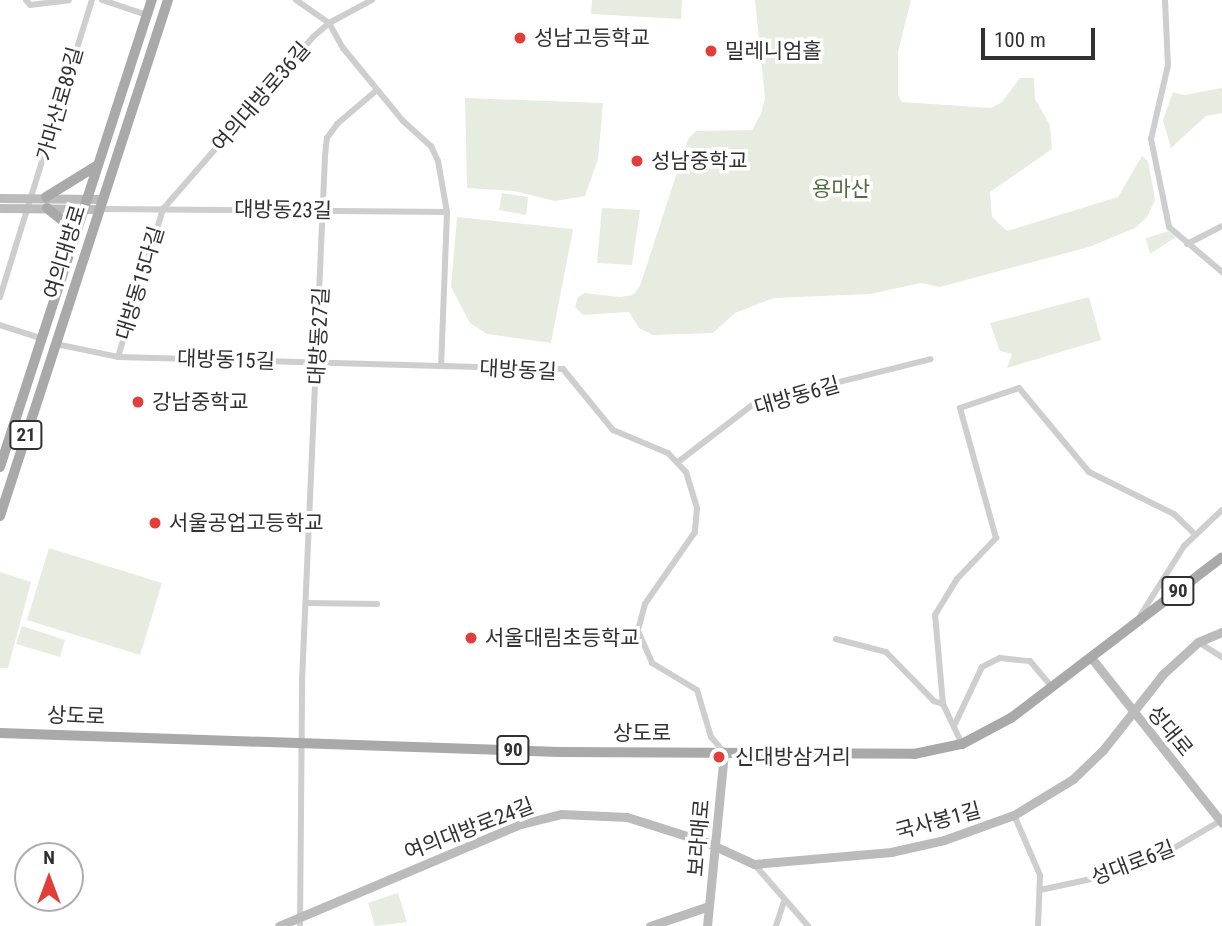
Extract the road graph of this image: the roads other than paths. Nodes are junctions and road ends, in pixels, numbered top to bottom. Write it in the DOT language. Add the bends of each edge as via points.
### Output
graph roads {
  1 [pos="26,0"];
  2 [pos="69,0"];
  3 [pos="92,0"];
  4 [pos="102,0"];
  5 [pos="152,0"];
  6 [pos="168,0"];
  7 [pos="296,0"];
  8 [pos="372,0"];
  9 [pos="1165,0"];
  10 [pos="147,15"];
  11 [pos="329,23"];
  12 [pos="377,90"];
  13 [pos="98,164"];
  14 [pos="0,198"];
  15 [pos="31,203"];
  16 [pos="47,203"];
  17 [pos="87,203"];
  18 [pos="100,204"];
  19 [pos="0,208"];
  20 [pos="163,209"];
  21 [pos="324,210"];
  22 [pos="447,212"];
  23 [pos="1222,226"];
  24 [pos="1188,244"];
  25 [pos="72,250"];
  26 [pos="1222,272"];
  27 [pos="0,298"];
  28 [pos="0,325"];
  29 [pos="43,339"];
  30 [pos="55,344"];
  31 [pos="118,357"];
  32 [pos="931,359"];
  33 [pos="318,364"];
  34 [pos="441,366"];
  35 [pos="678,462"];
  36 [pos="0,467"];
  37 [pos="1222,510"];
  38 [pos="0,516"];
  39 [pos="1196,535"];
  40 [pos="1222,557"];
  41 [pos="306,603"];
  42 [pos="377,604"];
  43 [pos="1134,626"];
  44 [pos="1222,632"];
  45 [pos="836,639"];
  46 [pos="1198,642"];
  47 [pos="1222,657"];
  48 [pos="1093,660"];
  49 [pos="1052,687"];
  50 [pos="943,704"];
  51 [pos="1132,711"];
  52 [pos="955,724"];
  53 [pos="0,733"];
  54 [pos="303,743"];
  55 [pos="962,744"];
  56 [pos="724,752"];
  57 [pos="1014,815"];
  58 [pos="1221,822"];
  59 [pos="717,849"];
  60 [pos="754,864"];
  61 [pos="1040,890"];
  62 [pos="784,902"];
  63 [pos="709,906"];
  64 [pos="300,922"];
  65 [pos="279,926"];
  66 [pos="650,926"];
  67 [pos="706,926"];
  68 [pos="776,926"];
  69 [pos="808,926"];
  70 [pos="1038,926"];
  1 -- 2 [label="street" via="30,5"];
  3 -- 15 [label="street, 가마산로89길"];
  4 -- 10 [label="street"];
  5 -- 10 [label="main road, 여의대방로"];
  6 -- 18 [label="main road, 여의대방로 / 21"];
  7 -- 11 [label="street"];
  8 -- 11 [label="street, 여의대방로36길"];
  9 -- 24 [label="street" via="1168,65 1150,139 1169,227"];
  10 -- 13 [label="main road, 여의대방로"];
  11 -- 12 [label="street"];
  11 -- 20 [label="street, 여의대방로36길"];
  12 -- 21 [label="street, 대방동27길" via="327,138"];
  12 -- 22 [label="street" via="430,146 444,177"];
  13 -- 16 [label="main road"];
  13 -- 17 [label="main road, 여의대방로"];
  14 -- 15 [label="street"];
  15 -- 16 [label="street"];
  15 -- 19 [label="street"];
  15 -- 27 [label="street, 가마산로89길"];
  16 -- 17 [label="street"];
  16 -- 25 [label="main road" via="67,224"];
  17 -- 18 [label="street"];
  17 -- 25 [label="main road, 여의대방로"];
  18 -- 20 [label="street, 대방동23길"];
  18 -- 30 [label="main road, 여의대방로 / 21"];
  20 -- 21 [label="street, 대방동23길"];
  20 -- 31 [label="street, 대방동15다길"];
  21 -- 22 [label="street, 대방동23길"];
  21 -- 33 [label="street, 대방동27길"];
  22 -- 34 [label="street"];
  23 -- 24 [label="street"];
  24 -- 26 [label="street"];
  25 -- 29 [label="main road, 여의대방로"];
  28 -- 29 [label="street"];
  29 -- 36 [label="main road, 여의대방로 / 21"];
  30 -- 31 [label="street, 대방동15길"];
  30 -- 38 [label="main road, 여의대방로 / 21"];
  31 -- 33 [label="street, 대방동15길"];
  32 -- 35 [label="street, 대방동6길" via="755,403"];
  33 -- 34 [label="street, 대방동15길"];
  33 -- 41 [label="street, 대방동27길"];
  34 -- 35 [label="street, 대방동길" via="564,369 613,430"];
  35 -- 56 [label="street" via="695,497 695,532 645,604 638,631 652,663 697,690 711,737"];
  37 -- 39 [label="street"];
  39 -- 43 [label="street"];
  39 -- 50 [label="street" via="1174,514 1089,472 1019,388 960,408 996,538 941,600 934,627"];
  40 -- 43 [label="main road, 상도로 / 90"];
  41 -- 42 [label="street"];
  41 -- 54 [label="street, 대방동27길"];
  43 -- 48 [label="main road, 상도로 / 90"];
  44 -- 46 [label="street"];
  45 -- 50 [label="street" via="886,652 934,701"];
  46 -- 47 [label="street"];
  46 -- 51 [label="street"];
  48 -- 49 [label="main road, 상도로 / 90"];
  48 -- 51 [label="street, 성대로"];
  49 -- 52 [label="street" via="1030,661 1000,658 982,667"];
  49 -- 55 [label="main road, 상도로 / 90" via="1011,719"];
  50 -- 52 [label="street"];
  51 -- 57 [label="street" via="1103,750 1073,779"];
  51 -- 58 [label="street, 성대로"];
  52 -- 55 [label="street"];
  53 -- 54 [label="main road, 상도로 / 90"];
  54 -- 56 [label="main road, 상도로 / 90"];
  54 -- 64 [label="street, 대방동27길"];
  55 -- 56 [label="main road, 상도로 / 90" via="914,754"];
  56 -- 59 [label="street, 보라매로"];
  57 -- 60 [label="street, 국사봉1길" via="944,840 891,852"];
  57 -- 61 [label="street, 국사봉1길" via="1040,875"];
  58 -- 61 [label="street, 성대로6길" via="1169,851 1096,878"];
  59 -- 60 [label="street, 여의대방로24길"];
  59 -- 63 [label="street, 보라매로"];
  59 -- 64 [label="street, 여의대방로24길" via="627,817 561,814 521,824"];
  60 -- 62 [label="street"];
  61 -- 70 [label="street, 국사봉1길"];
  62 -- 68 [label="street"];
  62 -- 69 [label="street"];
  63 -- 66 [label="street"];
  63 -- 67 [label="street, 보라매로"];
  64 -- 65 [label="street, 여의대방로24길"];
}
